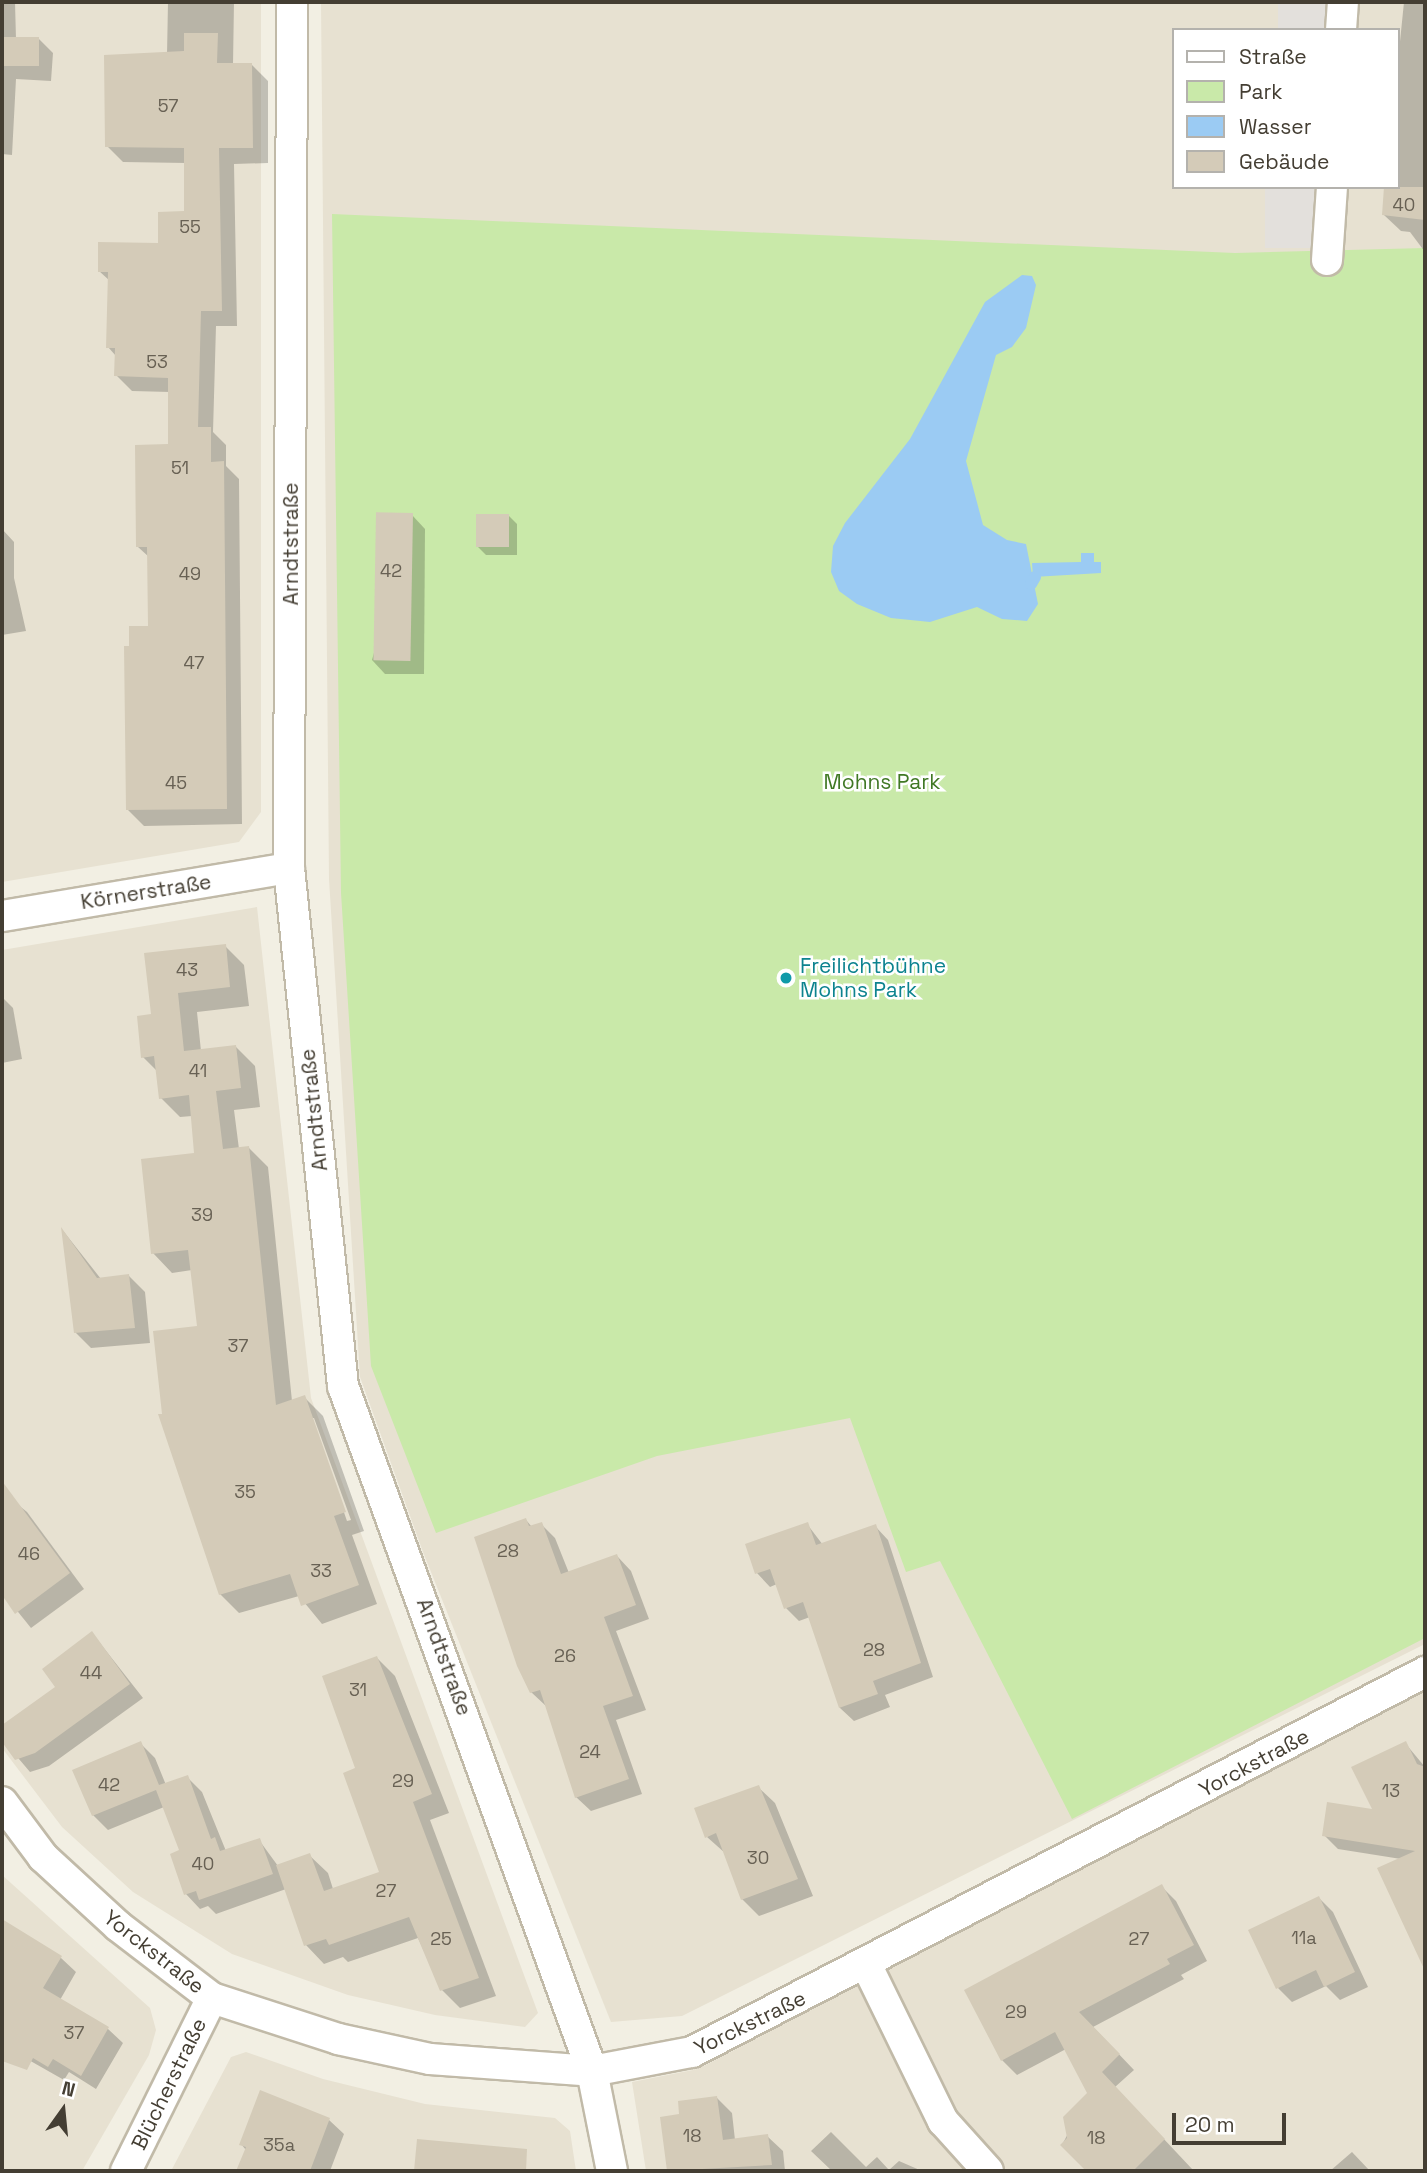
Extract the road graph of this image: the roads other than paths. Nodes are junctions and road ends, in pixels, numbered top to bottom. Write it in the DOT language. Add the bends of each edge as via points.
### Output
graph roads {
  1 [pos="292,2"];
  2 [pos="1343,2"];
  3 [pos="1341,28"];
  4 [pos="1332,189"];
  5 [pos="1327,260"];
  6 [pos="289,868"];
  7 [pos="2,916"];
  8 [pos="1425,1673"];
  9 [pos="2,1802"];
  10 [pos="867,1966"];
  11 [pos="212,1998"];
  12 [pos="592,2071"];
  13 [pos="126,2171"];
  14 [pos="612,2171"];
  15 [pos="988,2171"];
  1 -- 6 [label="street, Arndtstraße"];
  2 -- 3 [label="street"];
  4 -- 5 [label="street"];
  6 -- 7 [label="street, Körnerstraße"];
  6 -- 12 [label="street, Arndtstraße" via="343,1386"];
  8 -- 10 [label="street, Yorckstraße"];
  9 -- 11 [label="street, Yorckstraße" via="43,1857 118,1926"];
  10 -- 12 [label="street, Yorckstraße" via="692,2052"];
  10 -- 15 [label="street" via="943,2120"];
  11 -- 12 [label="street, Yorckstraße" via="338,2039 430,2059"];
  11 -- 13 [label="street, Blücherstraße"];
  12 -- 14 [label="street, Arndtstraße"];
}
